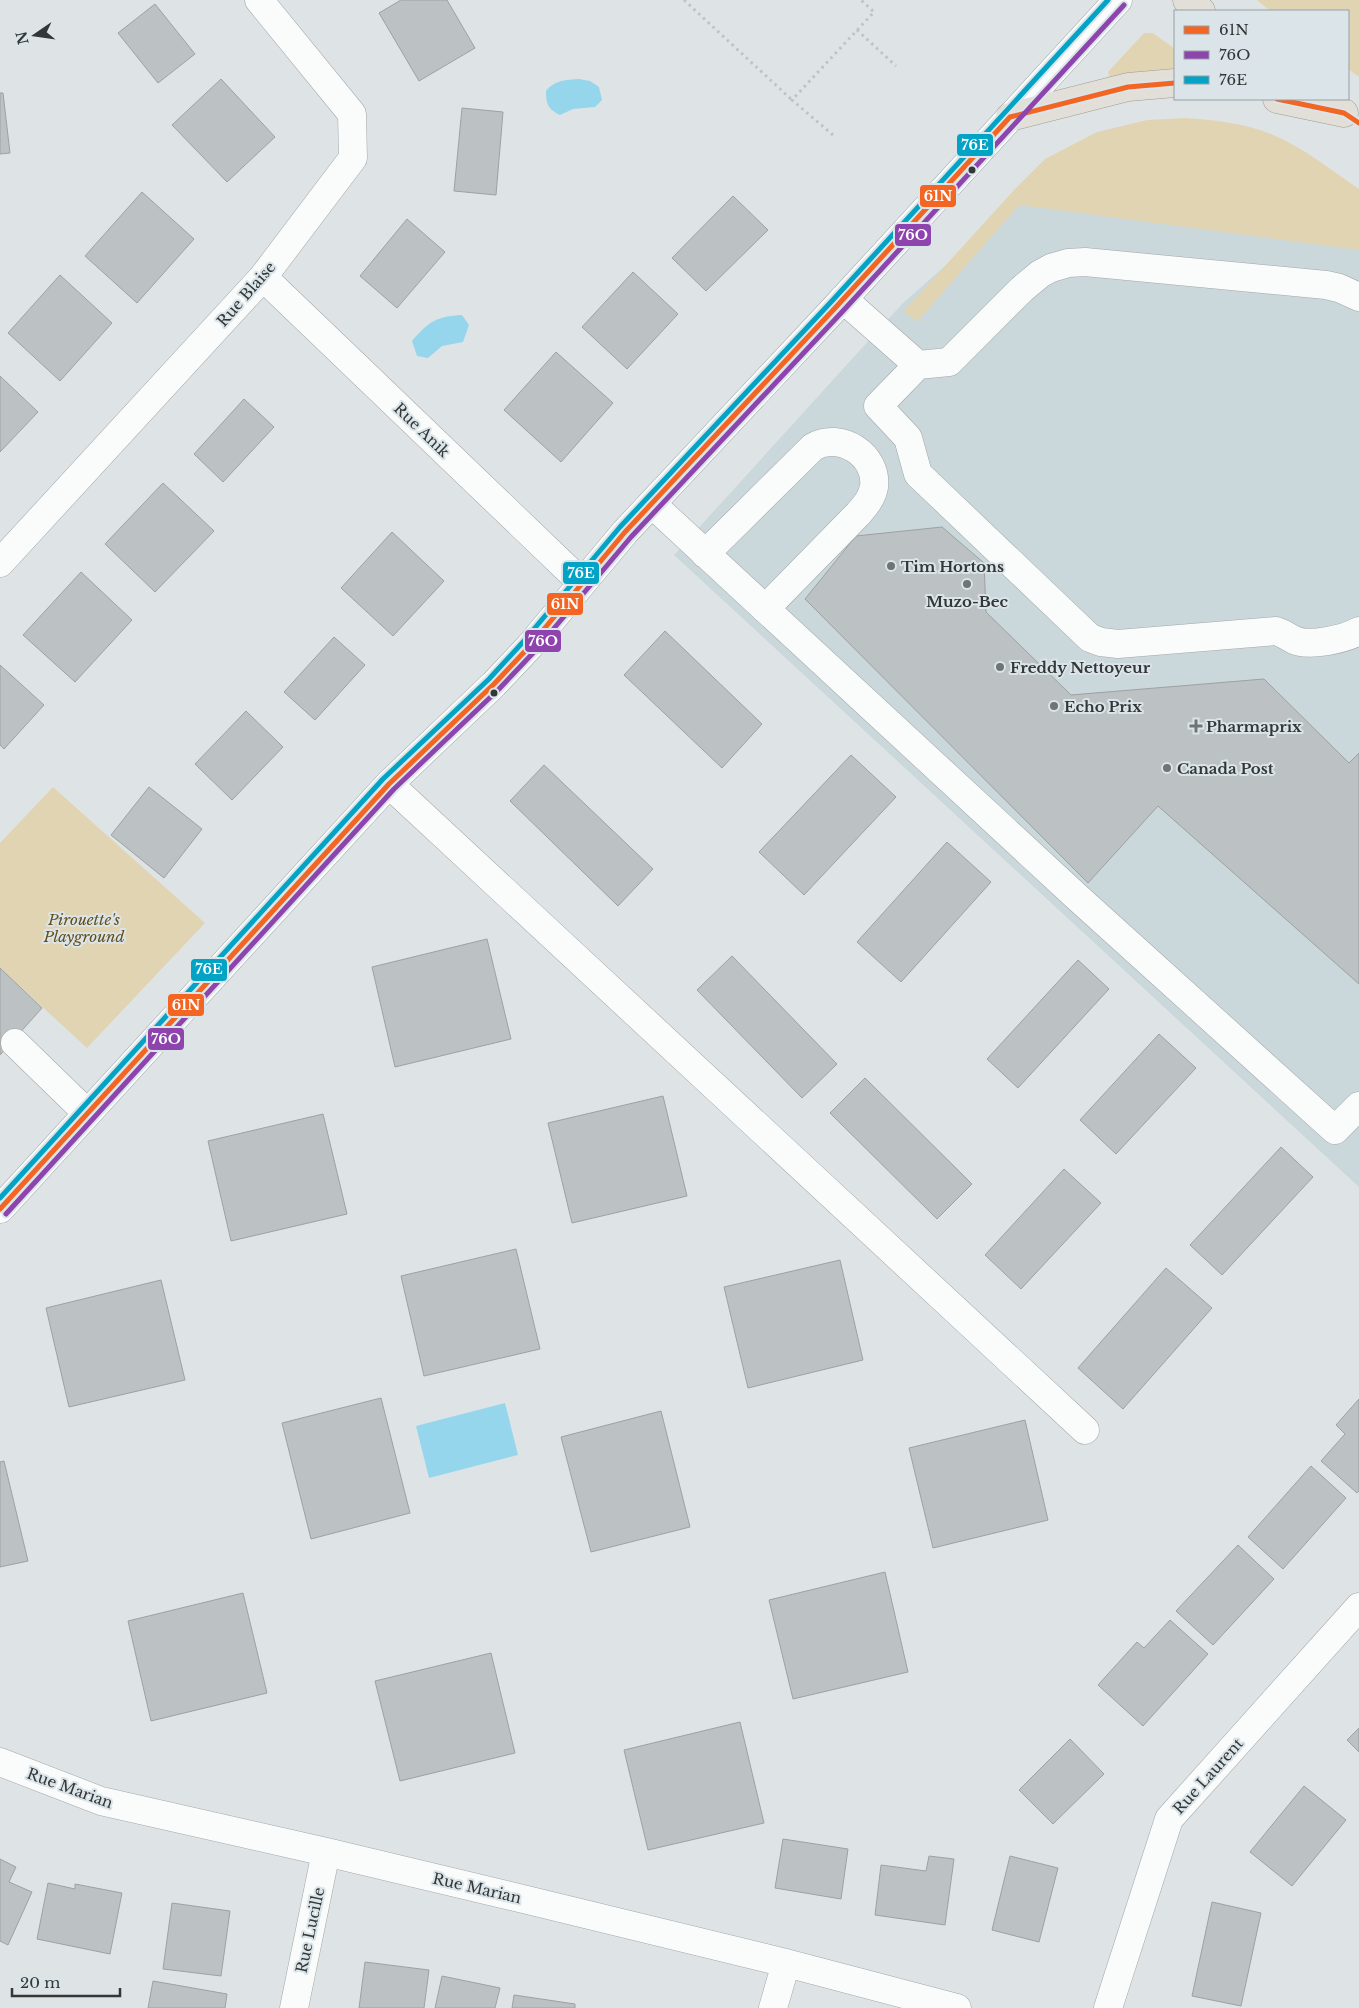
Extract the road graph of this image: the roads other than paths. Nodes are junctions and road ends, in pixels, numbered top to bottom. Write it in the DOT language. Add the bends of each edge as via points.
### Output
graph roads {
  1 [pos="259,0"];
  2 [pos="1118,0"];
  3 [pos="1187,0"];
  4 [pos="1200,10"];
  5 [pos="1174,83"];
  6 [pos="1282,100"];
  7 [pos="1343,111"];
  8 [pos="1010,117"];
  9 [pos="263,277"];
  10 [pos="1359,296"];
  11 [pos="843,299"];
  12 [pos="918,365"];
  13 [pos="652,504"];
  14 [pos="705,554"];
  15 [pos="0,563"];
  16 [pos="582,583"];
  17 [pos="766,609"];
  18 [pos="1359,631"];
  19 [pos="389,784"];
  20 [pos="15,1043"];
  21 [pos="1359,1106"];
  22 [pos="88,1113"];
  23 [pos="5,1192"];
  24 [pos="1085,1430"];
  25 [pos="1359,1607"];
  26 [pos="0,1762"];
  27 [pos="326,1852"];
  28 [pos="786,1963"];
  29 [pos="294,2008"];
  30 [pos="773,2008"];
  31 [pos="957,2008"];
  32 [pos="1108,2008"];
  1 -- 9 [label="street, Rue Blaise" via="352,114 353,158"];
  2 -- 8 [label="street"];
  3 -- 4 [label="main road"];
  5 -- 8 [label="main road" via="1128,87"];
  6 -- 7 [label="main road"];
  8 -- 11 [label="street"];
  9 -- 15 [label="street, Rue Blaise"];
  9 -- 16 [label="street, Rue Anik"];
  10 -- 12 [label="street" via="1326,285 1068,263 1051,268 1022,289 949,362"];
  11 -- 12 [label="street"];
  11 -- 13 [label="street"];
  12 -- 18 [label="street" via="878,406 908,438 918,474 1090,638 1118,644 1276,630 1305,642 1335,640"];
  13 -- 14 [label="street"];
  13 -- 16 [label="street"];
  14 -- 17 [label="street"];
  14 -- 17 [label="street" via="813,446 837,441 856,449 864,457 873,476 874,485 868,502"];
  16 -- 19 [label="street" via="494,684"];
  17 -- 21 [label="street" via="1070,891 1335,1130"];
  19 -- 22 [label="street"];
  19 -- 24 [label="street"];
  20 -- 22 [label="street"];
  22 -- 23 [label="street"];
  25 -- 32 [label="street, Rue Laurent" via="1168,1820"];
  26 -- 27 [label="street, Rue Marian" via="101,1801"];
  27 -- 28 [label="street, Rue Marian"];
  27 -- 29 [label="street, Rue Lucille"];
  28 -- 30 [label="street"];
  28 -- 31 [label="street, Rue Marian"];
}
